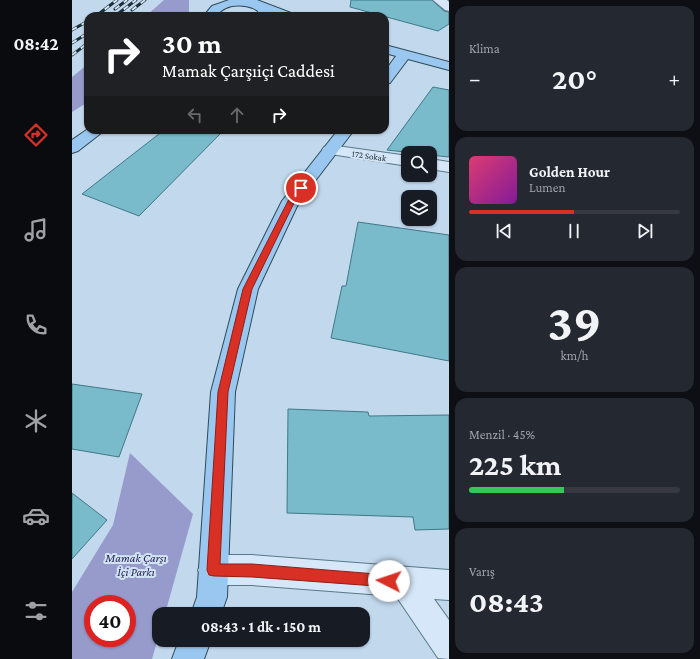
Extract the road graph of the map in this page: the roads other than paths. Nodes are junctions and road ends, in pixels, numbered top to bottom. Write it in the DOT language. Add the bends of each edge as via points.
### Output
graph roads {
  1 [pos="210,0"];
  2 [pos="439,0"];
  3 [pos="251,2"];
  4 [pos="449,7"];
  5 [pos="213,12"];
  6 [pos="215,12"];
  7 [pos="263,12"];
  8 [pos="277,12"];
  9 [pos="389,50"];
  10 [pos="405,54"];
  11 [pos="449,66"];
  12 [pos="389,75"];
  13 [pos="84,125"];
  14 [pos="72,133"];
  15 [pos="91,134"];
  16 [pos="343,134"];
  17 [pos="72,148"];
  18 [pos="330,150"];
  19 [pos="401,160"];
  20 [pos="437,165"];
  21 [pos="449,167"];
  22 [pos="214,570"];
  23 [pos="404,582"];
  24 [pos="449,585"];
  25 [pos="209,607"];
  26 [pos="192,647"];
  27 [pos="449,647"];
  28 [pos="188,659"];
  1 -- 5 [label="main road"];
  2 -- 4 [label="street"];
  3 -- 6 [label="main road" via="226,3 219,5"];
  3 -- 7 [label="main road"];
  3 -- 8 [label="main road"];
  9 -- 10 [label="main road"];
  10 -- 11 [label="main road"];
  10 -- 12 [label="main road"];
  13 -- 14 [label="main road"];
  15 -- 17 [label="main road"];
  16 -- 18 [label="main road"];
  18 -- 19 [label="street, 172 Sokak"];
  18 -- 22 [label="main road" via="291,201 248,289 223,392"];
  20 -- 21 [label="street"];
  22 -- 23 [label="street" via="252,570"];
  22 -- 25 [label="main road" via="212,598"];
  23 -- 24 [label="street"];
  23 -- 27 [label="street"];
  26 -- 28 [label="main road"];
}
